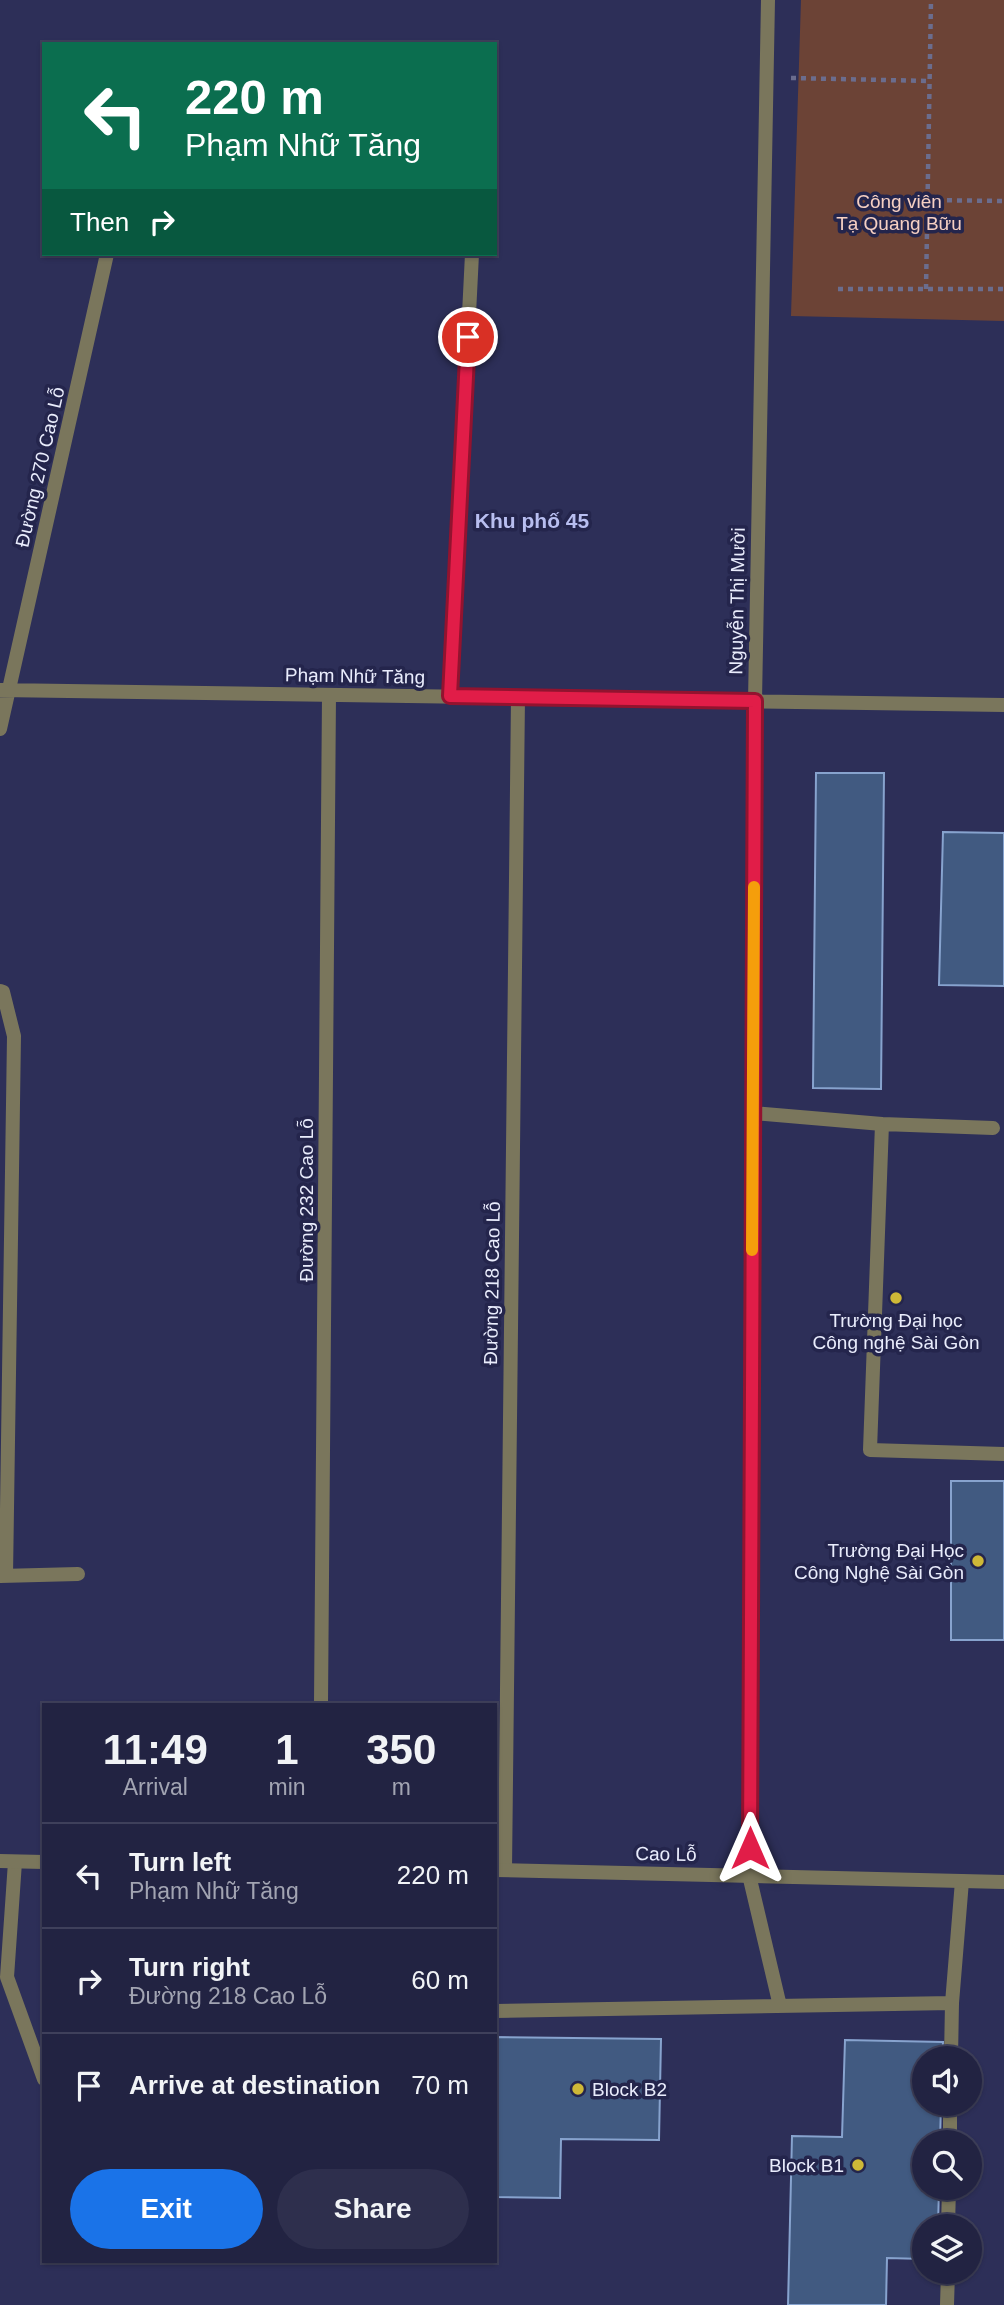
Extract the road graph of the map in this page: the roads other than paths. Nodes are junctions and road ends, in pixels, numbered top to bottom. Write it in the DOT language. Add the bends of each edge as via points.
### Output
graph roads {
  1 [pos="768,0"];
  2 [pos="107,256"];
  3 [pos="472,256"];
  4 [pos="4,690"];
  5 [pos="329,695"];
  6 [pos="450,696"];
  7 [pos="518,697"];
  8 [pos="755,701"];
  9 [pos="1004,705"];
  10 [pos="0,729"];
  11 [pos="0,991"];
  12 [pos="753,1113"];
  13 [pos="882,1124"];
  14 [pos="993,1128"];
  15 [pos="1004,1454"];
  16 [pos="78,1574"];
  17 [pos="3,1576"];
  18 [pos="321,1703"];
  19 [pos="7,1861"];
  20 [pos="42,1862"];
  21 [pos="500,1870"];
  22 [pos="750,1875"];
  23 [pos="962,1881"];
  24 [pos="1004,1882"];
  25 [pos="952,2003"];
  26 [pos="780,2006"];
  27 [pos="497,2011"];
  28 [pos="951,2046"];
  29 [pos="42,2073"];
  30 [pos="948,2284"];
  31 [pos="947,2305"];
  1 -- 8 [label="street, Nguyễn Thị Mười"];
  2 -- 4 [label="street, Đường 270 Cao Lỗ"];
  3 -- 6 [label="street"];
  4 -- 5 [label="street, Phạm Nhữ Tăng"];
  4 -- 10 [label="street, Đường 270 Cao Lỗ"];
  5 -- 6 [label="street, Phạm Nhữ Tăng"];
  5 -- 18 [label="street, Đường 232 Cao Lỗ"];
  6 -- 7 [label="street, Phạm Nhữ Tăng"];
  7 -- 8 [label="street, Phạm Nhữ Tăng"];
  7 -- 21 [label="street, Đường 218 Cao Lỗ"];
  8 -- 9 [label="street, Phạm Nhữ Tăng"];
  8 -- 12 [label="street, Nguyễn Thị Mười"];
  11 -- 17 [label="street" via="13,1036"];
  12 -- 13 [label="street"];
  12 -- 22 [label="street, Nguyễn Thị Mười"];
  13 -- 14 [label="street"];
  13 -- 15 [label="street" via="870,1450"];
  16 -- 17 [label="street"];
  19 -- 20 [label="street"];
  19 -- 29 [label="street" via="7,1977"];
  21 -- 22 [label="street, Cao Lỗ"];
  22 -- 23 [label="street, Cao Lỗ"];
  22 -- 26 [label="street, Nguyễn Thị Mười"];
  23 -- 24 [label="street, Cao Lỗ"];
  23 -- 25 [label="street"];
  25 -- 26 [label="street"];
  25 -- 28 [label="street"];
  26 -- 27 [label="street"];
  30 -- 31 [label="street"];
}
